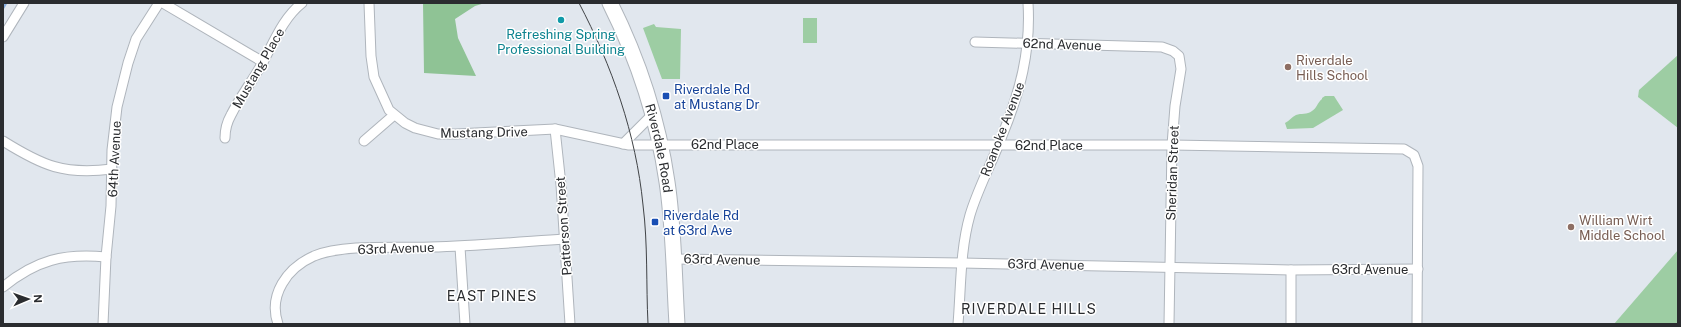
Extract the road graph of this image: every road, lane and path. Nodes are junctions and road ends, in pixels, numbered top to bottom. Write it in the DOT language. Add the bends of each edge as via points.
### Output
graph roads {
  1 [pos="24,3"];
  2 [pos="159,3"];
  3 [pos="163,3"];
  4 [pos="302,3"];
  5 [pos="369,3"];
  6 [pos="610,3"];
  7 [pos="1028,3"];
  8 [pos="3,37"];
  9 [pos="975,42"];
  10 [pos="1028,43"];
  11 [pos="1149,46"];
  12 [pos="263,62"];
  13 [pos="653,114"];
  14 [pos="394,115"];
  15 [pos="555,129"];
  16 [pos="225,138"];
  17 [pos="3,141"];
  18 [pos="364,141"];
  19 [pos="623,144"];
  20 [pos="661,145"];
  21 [pos="998,145"];
  22 [pos="1172,145"];
  23 [pos="112,169"];
  24 [pos="564,239"];
  25 [pos="460,246"];
  26 [pos="106,257"];
  27 [pos="674,259"];
  28 [pos="962,263"];
  29 [pos="1170,267"];
  30 [pos="1418,269"];
  31 [pos="1291,270"];
  32 [pos="3,287"];
  33 [pos="103,324"];
  34 [pos="278,324"];
  35 [pos="465,324"];
  36 [pos="570,324"];
  37 [pos="677,324"];
  38 [pos="958,324"];
  39 [pos="1169,324"];
  40 [pos="1291,324"];
  41 [pos="1417,324"];
  1 -- 8 [label="street"];
  2 -- 23 [label="street, 64th Avenue" via="136,39 128,63 117,107"];
  3 -- 12 [label="street"];
  4 -- 12 [label="street, Mustang Place" via="281,28"];
  5 -- 14 [label="street, Mustang Drive" via="374,76 385,102"];
  6 -- 13 [label="main road, Riverdale Road" via="636,63"];
  7 -- 10 [label="street, Roanoke Avenue"];
  9 -- 10 [label="street, 62nd Avenue"];
  10 -- 11 [label="street, 62nd Avenue"];
  10 -- 21 [label="street, Roanoke Avenue" via="1018,92"];
  11 -- 22 [label="street, Sheridan Street" via="1173,51 1181,62"];
  12 -- 16 [label="street, Mustang Place" via="232,114"];
  13 -- 19 [label="street"];
  13 -- 20 [label="main road, Riverdale Road"];
  14 -- 15 [label="street, Mustang Drive" via="415,128 438,134"];
  14 -- 18 [label="street"];
  15 -- 19 [label="street, Mustang Drive"];
  15 -- 24 [label="street, Patterson Street"];
  17 -- 23 [label="street" via="36,161 50,166 91,171"];
  19 -- 20 [label="street, Mustang Drive"];
  20 -- 21 [label="street, 62nd Place"];
  20 -- 27 [label="main road, Riverdale Road" via="668,183"];
  21 -- 22 [label="street, 62nd Place"];
  21 -- 28 [label="street, Roanoke Avenue" via="970,215"];
  22 -- 29 [label="street, Sheridan Street"];
  22 -- 30 [label="street, 62nd Place" via="1396,148 1408,151 1417,160 1419,175"];
  23 -- 26 [label="street, 64th Avenue"];
  24 -- 25 [label="street, 63rd Avenue"];
  24 -- 36 [label="street, Patterson Street"];
  25 -- 34 [label="street, 63rd Avenue" via="368,248 339,250 314,256 294,269 279,287 274,308"];
  25 -- 35 [label="street"];
  26 -- 32 [label="street" via="51,260 32,267"];
  26 -- 33 [label="street, 64th Avenue"];
  27 -- 28 [label="street, 63rd Avenue"];
  27 -- 37 [label="main road, Riverdale Road"];
  28 -- 29 [label="street, 63rd Avenue"];
  28 -- 38 [label="street, Roanoke Avenue"];
  29 -- 31 [label="street, 63rd Avenue"];
  29 -- 39 [label="street, Sheridan Street"];
  30 -- 31 [label="street, 63rd Avenue"];
  30 -- 41 [label="street"];
  31 -- 40 [label="street"];
}
